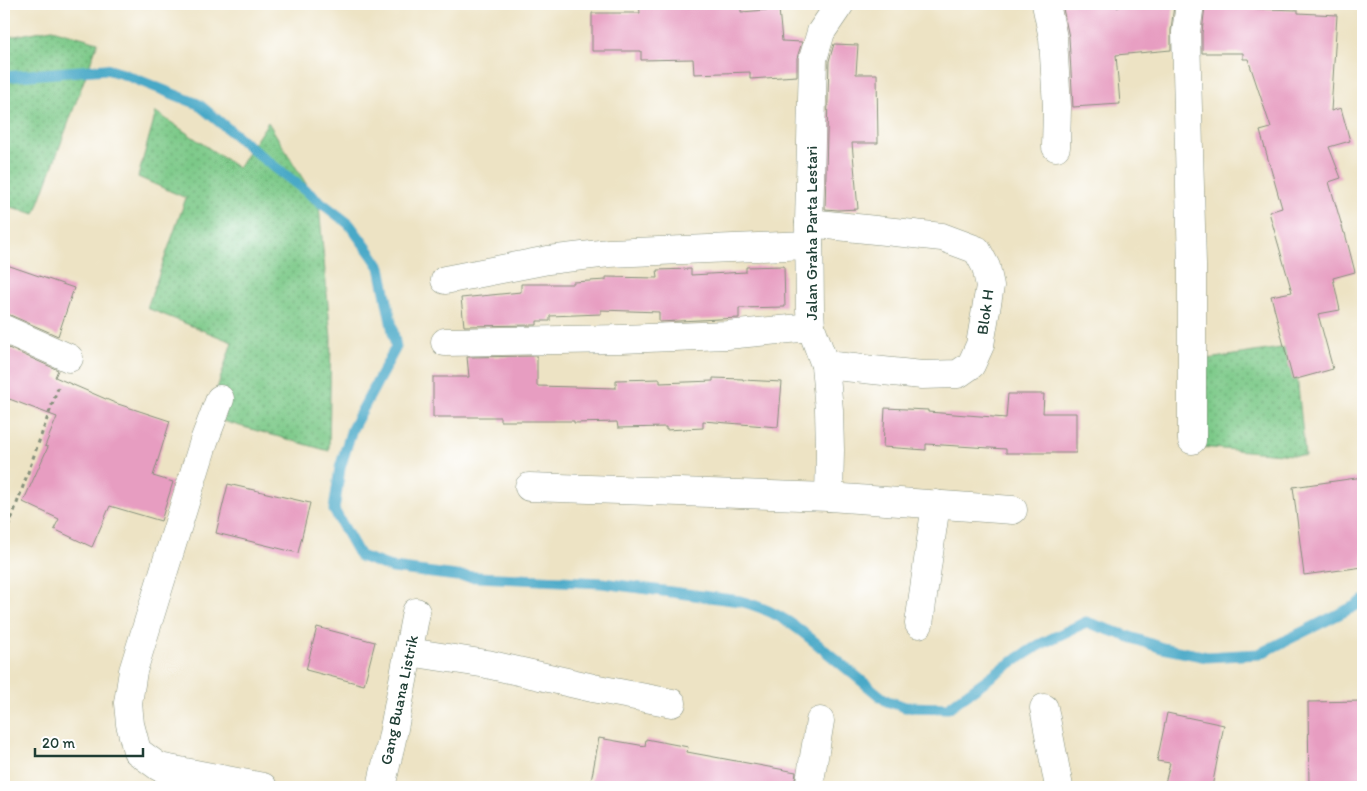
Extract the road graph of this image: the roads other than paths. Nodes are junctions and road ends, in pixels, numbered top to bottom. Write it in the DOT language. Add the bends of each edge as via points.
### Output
graph roads {
  1 [pos="840,4"];
  2 [pos="1046,4"];
  3 [pos="1190,4"];
  4 [pos="1056,147"];
  5 [pos="809,234"];
  6 [pos="445,280"];
  7 [pos="811,327"];
  8 [pos="4,329"];
  9 [pos="445,342"];
  10 [pos="68,358"];
  11 [pos="825,365"];
  12 [pos="220,399"];
  13 [pos="1192,440"];
  14 [pos="529,487"];
  15 [pos="829,497"];
  16 [pos="936,504"];
  17 [pos="1014,510"];
  18 [pos="416,612"];
  19 [pos="919,624"];
  20 [pos="409,652"];
  21 [pos="672,703"];
  22 [pos="1044,708"];
  23 [pos="820,721"];
  24 [pos="263,787"];
  25 [pos="381,787"];
  26 [pos="808,787"];
  27 [pos="1059,787"];
  1 -- 5 [label="street, Jalan Graha Parta Lestari" via="821,32 813,59"];
  2 -- 4 [label="street" via="1053,38"];
  3 -- 13 [label="street" via="1186,32 1192,264"];
  5 -- 6 [label="street, Blok H" via="701,249 609,253 548,260"];
  5 -- 7 [label="street, Jalan Graha Parta Lestari"];
  5 -- 11 [label="street, Blok H" via="942,237 977,250 986,267 990,286 980,345 971,365 958,374 922,375"];
  7 -- 9 [label="street" via="727,335"];
  7 -- 11 [label="street, Jalan Graha Parta Lestari"];
  8 -- 10 [label="street"];
  11 -- 15 [label="street, Jalan Graha Parta Lestari" via="830,418"];
  12 -- 24 [label="street" via="132,671 128,703 130,724 137,752 159,767"];
  14 -- 15 [label="street"];
  15 -- 16 [label="street"];
  16 -- 17 [label="street"];
  16 -- 19 [label="street"];
  18 -- 20 [label="street, Gang Buana Listrik"];
  20 -- 21 [label="street" via="487,664"];
  20 -- 25 [label="street, Gang Buana Listrik"];
  22 -- 27 [label="street"];
  23 -- 26 [label="street"];
}
